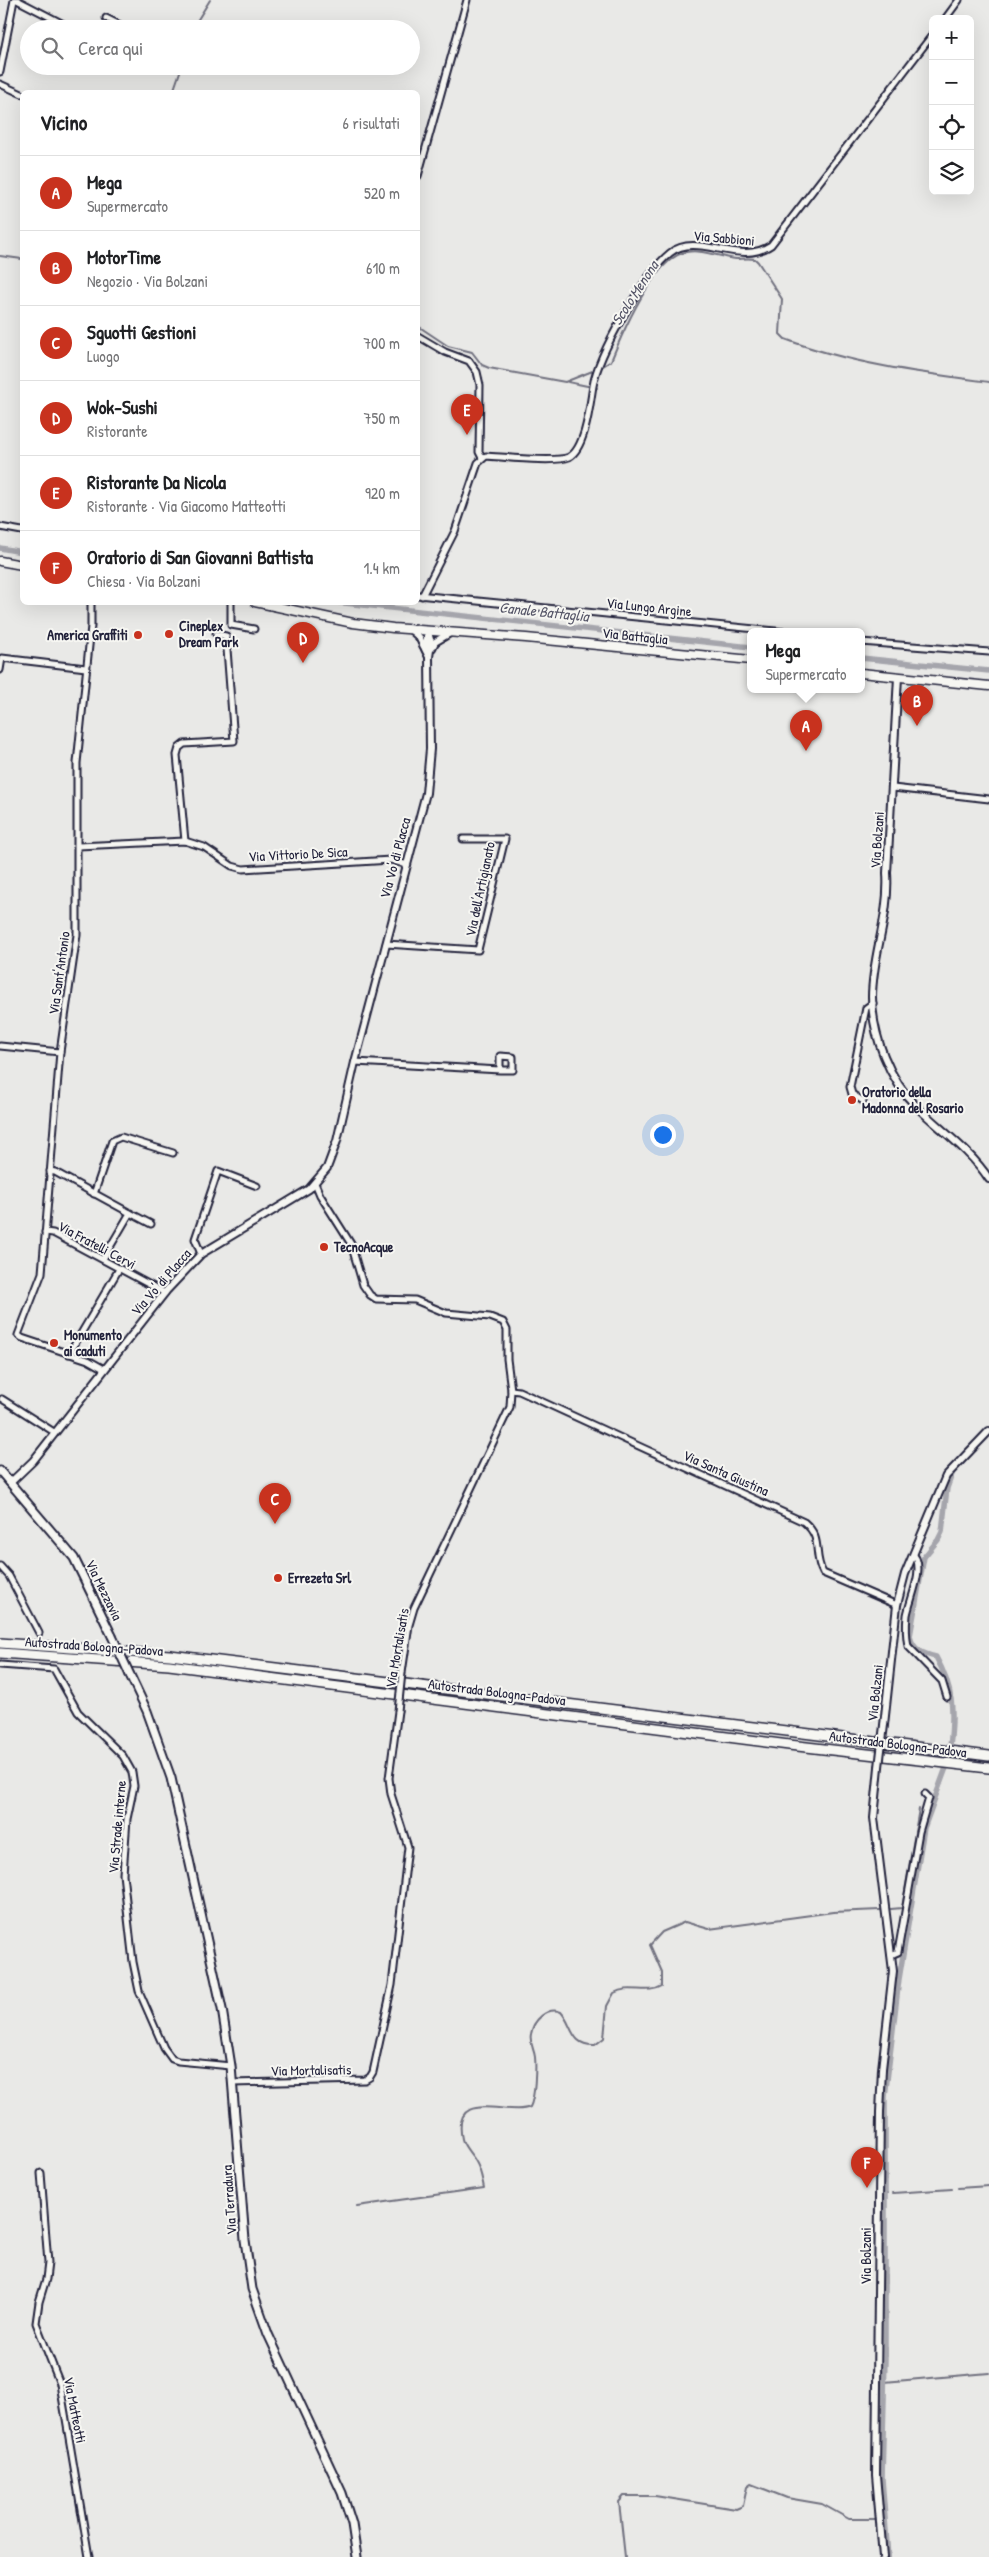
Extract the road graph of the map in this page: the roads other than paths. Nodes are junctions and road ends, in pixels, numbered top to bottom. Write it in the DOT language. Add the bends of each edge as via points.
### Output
graph roads {
  1 [pos="15,0"];
  2 [pos="467,0"];
  3 [pos="959,0"];
  4 [pos="948,15"];
  5 [pos="106,18"];
  6 [pos="55,20"];
  7 [pos="110,20"];
  8 [pos="929,39"];
  9 [pos="0,72"];
  10 [pos="0,84"];
  11 [pos="20,93"];
  12 [pos="420,169"];
  13 [pos="420,337"];
  14 [pos="482,458"];
  15 [pos="0,528"];
  16 [pos="20,531"];
  17 [pos="0,561"];
  18 [pos="20,564"];
  19 [pos="420,595"];
  20 [pos="91,605"];
  21 [pos="94,605"];
  22 [pos="231,605"];
  23 [pos="269,605"];
  24 [pos="92,610"];
  25 [pos="747,628"];
  26 [pos="254,629"];
  27 [pos="411,630"];
  28 [pos="428,632"];
  29 [pos="450,633"];
  30 [pos="216,634"];
  31 [pos="865,642"];
  32 [pos="428,649"];
  33 [pos="989,652"];
  34 [pos="747,660"];
  35 [pos="86,668"];
  36 [pos="0,670"];
  37 [pos="865,673"];
  38 [pos="898,677"];
  39 [pos="989,686"];
  40 [pos="893,788"];
  41 [pos="989,799"];
  42 [pos="463,839"];
  43 [pos="185,841"];
  44 [pos="78,846"];
  45 [pos="406,865"];
  46 [pos="386,944"];
  47 [pos="873,1003"];
  48 [pos="0,1046"];
  49 [pos="60,1052"];
  50 [pos="355,1062"];
  51 [pos="500,1070"];
  52 [pos="863,1101"];
  53 [pos="174,1153"];
  54 [pos="50,1171"];
  55 [pos="989,1179"];
  56 [pos="315,1183"];
  57 [pos="257,1186"];
  58 [pos="309,1189"];
  59 [pos="94,1194"];
  60 [pos="320,1196"];
  61 [pos="130,1213"];
  62 [pos="151,1224"];
  63 [pos="45,1232"];
  64 [pos="202,1254"];
  65 [pos="102,1259"];
  66 [pos="119,1269"];
  67 [pos="165,1293"];
  68 [pos="69,1354"];
  69 [pos="104,1369"];
  70 [pos="511,1390"];
  71 [pos="2,1399"];
  72 [pos="989,1431"];
  73 [pos="54,1432"];
  74 [pos="0,1472"];
  75 [pos="10,1483"];
  76 [pos="914,1555"];
  77 [pos="0,1566"];
  78 [pos="897,1605"];
  79 [pos="39,1633"];
  80 [pos="0,1643"];
  81 [pos="0,1653"];
  82 [pos="0,1665"];
  83 [pos="948,1697"];
  84 [pos="989,1756"];
  85 [pos="989,1768"];
  86 [pos="925,1794"];
  87 [pos="181,1825"];
  88 [pos="891,1955"];
  89 [pos="231,2066"];
  90 [pos="232,2083"];
  91 [pos="41,2173"];
  92 [pos="89,2557"];
  93 [pos="357,2557"];
  94 [pos="883,2557"];
  1 -- 6 [label="street"];
  1 -- 9 [label="street"];
  2 -- 12 [label="street"];
  3 -- 4 [label="street"];
  5 -- 7 [label="street"];
  8 -- 14 [label="street, Via Sabbioni" via="775,241 762,252 688,245 669,253 654,268 600,364 593,383 588,421 571,456 562,459"];
  10 -- 11 [label="street"];
  13 -- 14 [label="street" via="469,361 477,372 480,385 479,452"];
  14 -- 19 [label="street" via="455,531"];
  15 -- 16 [label="street"];
  17 -- 18 [label="main road"];
  19 -- 25 [label="street, Via Lungo Argine"];
  20 -- 24 [label="street, Via Sant'Antonio"];
  21 -- 24 [label="street, Via Sant'Antonio"];
  22 -- 26 [label="street" via="230,625"];
  23 -- 27 [label="main road, Via Battaglia" via="353,623"];
  24 -- 35 [label="street, Via Sant'Antonio"];
  27 -- 28 [label="main road, Via Battaglia"];
  27 -- 32 [label="street, Via Vo' di Placca"];
  28 -- 29 [label="main road, Via Battaglia"];
  28 -- 32 [label="street"];
  29 -- 32 [label="street"];
  29 -- 34 [label="main road, Via Battaglia"];
  30 -- 43 [label="street" via="226,636 234,741 184,744 179,748"];
  31 -- 33 [label="street"];
  32 -- 45 [label="street, Via Vo' di Placca" via="429,771"];
  35 -- 36 [label="street" via="2,658"];
  35 -- 44 [label="street, Via Sant'Antonio" via="77,763"];
  37 -- 38 [label="main road"];
  38 -- 39 [label="main road"];
  38 -- 40 [label="street, Via Bolzani"];
  40 -- 41 [label="street"];
  40 -- 47 [label="street, Via Bolzani" via="888,892 874,974"];
  42 -- 46 [label="street, Via dell'Artigianato" via="505,839 478,950"];
  43 -- 44 [label="street, Via Vittorio De Sica"];
  43 -- 45 [label="street, Via Vittorio De Sica" via="204,847 232,866 243,869 391,860"];
  44 -- 49 [label="street, Via Sant'Antonio" via="77,935"];
  45 -- 46 [label="street, Via Vo' di Placca"];
  46 -- 50 [label="street, Via Vo' di Placca"];
  47 -- 52 [label="street, Via Bolzani" via="866,1008 850,1087 852,1094"];
  47 -- 55 [label="street, Via Bolzani" via="878,1038 902,1088"];
  48 -- 49 [label="street"];
  49 -- 54 [label="street, Via Sant'Antonio"];
  50 -- 51 [label="street"];
  50 -- 56 [label="street, Via Vo' di Placca" via="333,1156"];
  53 -- 59 [label="street" via="121,1137 112,1141"];
  54 -- 59 [label="street"];
  54 -- 63 [label="street, Via Sant'Antonio"];
  56 -- 58 [label="street, Via Vo' di Placca"];
  56 -- 60 [label="street, Via Mortalisatis"];
  57 -- 64 [label="street" via="218,1171 196,1234 196,1245"];
  58 -- 60 [label="street, Via Mortalisatis"];
  58 -- 64 [label="street, Via Vo' di Placca"];
  59 -- 61 [label="street"];
  60 -- 70 [label="street, Via Mortalisatis" via="351,1244 363,1285 370,1295 376,1299 414,1300 446,1313 490,1317 506,1325 506,1359"];
  61 -- 62 [label="street"];
  61 -- 65 [label="street"];
  63 -- 65 [label="street, Via Fratelli Cervi" via="53,1233"];
  63 -- 68 [label="street, Via Sant'Antonio" via="42,1274 18,1335"];
  64 -- 67 [label="street, Via Vo' di Placca"];
  65 -- 66 [label="street, Via Fratelli Cervi"];
  66 -- 67 [label="street, Via Fratelli Cervi"];
  66 -- 68 [label="street"];
  67 -- 69 [label="street, Via Vo' di Placca"];
  68 -- 69 [label="street"];
  69 -- 73 [label="street, Via Vo' di Placca"];
  70 -- 78 [label="street, Via Santa Giustina" via="804,1522 816,1536 819,1566 823,1572"];
  70 -- 90 [label="street, Via Mortalisatis, bridge" via="505,1419 414,1608 389,1778 393,1803 408,1847 392,1985 373,2072 365,2080"];
  71 -- 73 [label="street"];
  72 -- 76 [label="street, Via Bolzani" via="946,1476"];
  73 -- 75 [label="street, Via Vo' di Placca" via="33,1461"];
  74 -- 75 [label="main road, Via Mezzavia"];
  75 -- 87 [label="main road, Via Mezzavia, bridge" via="74,1558 147,1711 161,1749"];
  76 -- 78 [label="street, Via Bolzani"];
  76 -- 83 [label="street, Via Bolzani" via="918,1562 907,1618 908,1646 942,1681"];
  77 -- 79 [label="street" via="9,1576"];
  78 -- 88 [label="street, Via Bolzani, bridge" via="874,1818"];
  80 -- 84 [label="highway, Autostrada Bologna-Padova" via="170,1655"];
  81 -- 85 [label="highway, Autostrada Bologna-Padova" via="169,1665"];
  82 -- 89 [label="street, Via Strade interne" via="54,1669 78,1712 129,1764 134,1786 127,1819 123,1874 139,1991 172,2059"];
  86 -- 88 [label="street" via="929,1798 919,1832 898,1952"];
  87 -- 89 [label="main road, Via Terradura" via="222,2009"];
  88 -- 94 [label="street, Via Bolzani" via="893,1982 880,2112 876,2475"];
  89 -- 90 [label="main road, Via Terradura"];
  90 -- 93 [label="main road, Via Terradura" via="252,2289 268,2334 340,2487 352,2524"];
  91 -- 92 [label="street, Via Matteotti" via="48,2271 38,2302 36,2324 60,2384"];
}
